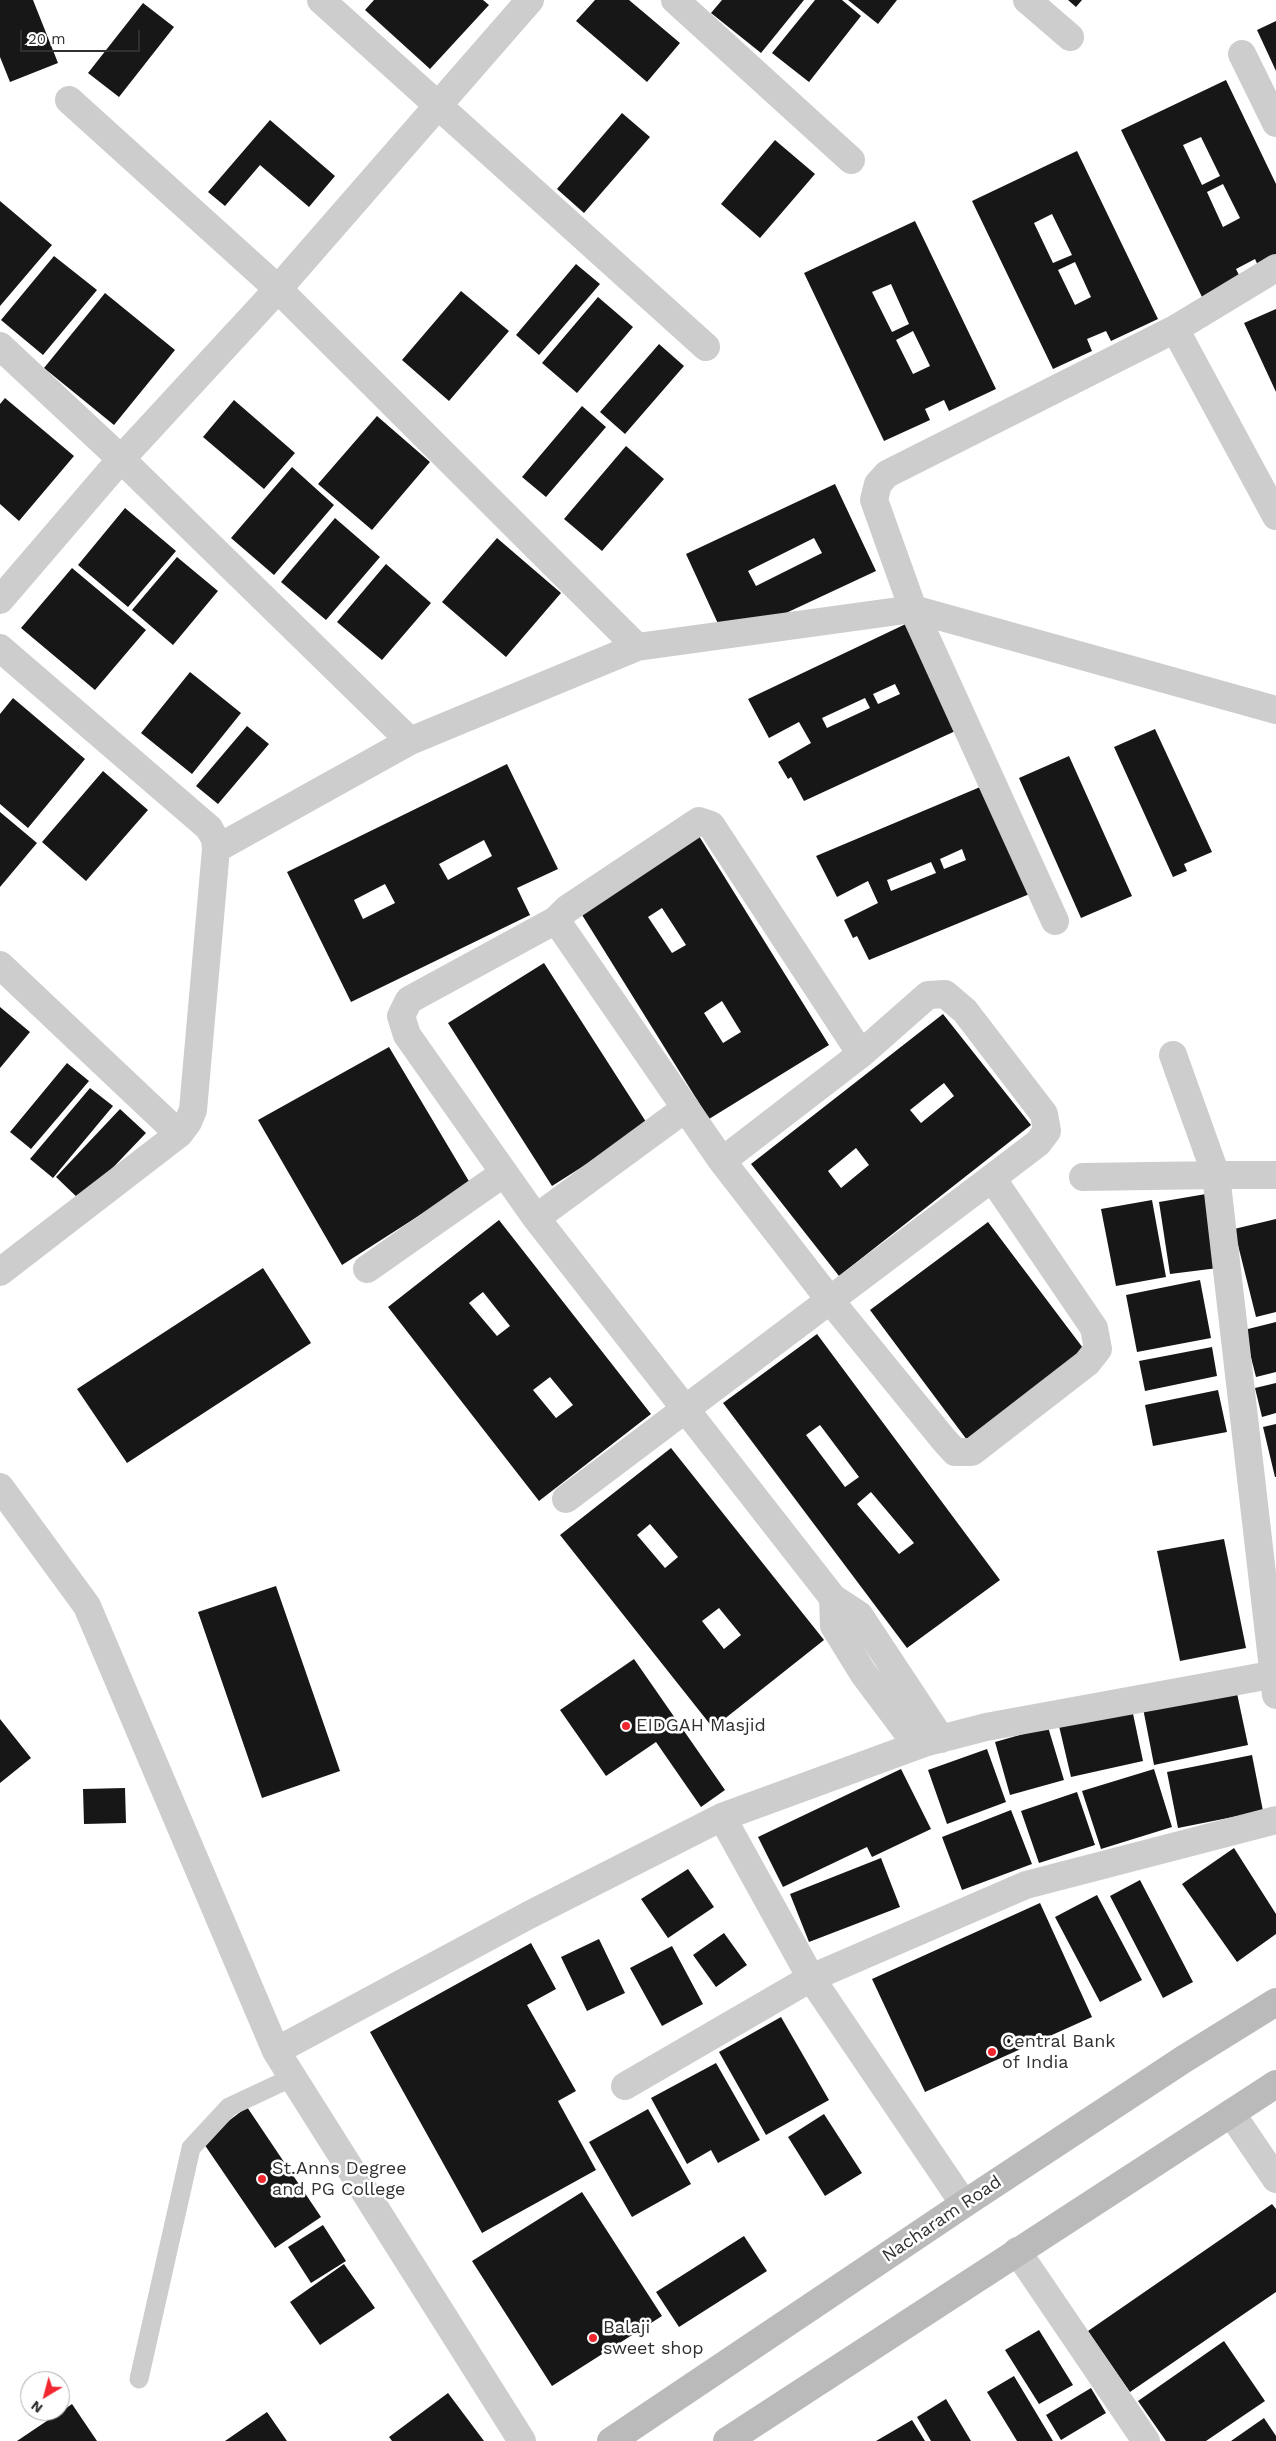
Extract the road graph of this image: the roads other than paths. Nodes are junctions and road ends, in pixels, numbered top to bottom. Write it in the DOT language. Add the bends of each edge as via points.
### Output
graph roads {
  1 [pos="320,0"];
  2 [pos="530,0"];
  3 [pos="674,0"];
  4 [pos="1027,0"];
  5 [pos="1070,37"];
  6 [pos="1242,54"];
  7 [pos="69,100"];
  8 [pos="436,106"];
  9 [pos="1276,123"];
  10 [pos="851,160"];
  11 [pos="1276,268"];
  12 [pos="278,289"];
  13 [pos="1175,329"];
  14 [pos="0,346"];
  15 [pos="706,347"];
  16 [pos="121,459"];
  17 [pos="1276,516"];
  18 [pos="0,600"];
  19 [pos="913,609"];
  20 [pos="638,647"];
  21 [pos="0,648"];
  22 [pos="1276,710"];
  23 [pos="410,741"];
  24 [pos="216,849"];
  25 [pos="556,920"];
  26 [pos="1055,921"];
  27 [pos="0,965"];
  28 [pos="861,1054"];
  29 [pos="1173,1055"];
  30 [pos="686,1108"];
  31 [pos="180,1134"];
  32 [pos="722,1161"];
  33 [pos="504,1174"];
  34 [pos="1216,1175"];
  35 [pos="1276,1175"];
  36 [pos="1083,1177"];
  37 [pos="992,1178"];
  38 [pos="536,1218"];
  39 [pos="367,1269"];
  40 [pos="0,1272"];
  41 [pos="829,1299"];
  42 [pos="686,1410"];
  43 [pos="0,1487"];
  44 [pos="566,1499"];
  45 [pos="1275,1681"];
  46 [pos="929,1742"];
  47 [pos="722,1817"];
  48 [pos="1276,1820"];
  49 [pos="811,1978"];
  50 [pos="1276,2002"];
  51 [pos="276,2051"];
  52 [pos="293,2078"];
  53 [pos="1276,2084"];
  54 [pos="625,2086"];
  55 [pos="1231,2113"];
  56 [pos="1276,2179"];
  57 [pos="964,2204"];
  58 [pos="1017,2251"];
  59 [pos="139,2379"];
  60 [pos="737,2438"];
  61 [pos="522,2441"];
  62 [pos="611,2441"];
  63 [pos="1146,2441"];
  1 -- 8 [label="street"];
  2 -- 8 [label="street"];
  3 -- 10 [label="street"];
  4 -- 5 [label="street"];
  6 -- 9 [label="street"];
  7 -- 12 [label="street"];
  8 -- 12 [label="street"];
  8 -- 15 [label="street"];
  11 -- 13 [label="street"];
  12 -- 16 [label="street"];
  12 -- 20 [label="street"];
  13 -- 17 [label="street"];
  13 -- 19 [label="street" via="888,474 878,484 874,500"];
  14 -- 16 [label="street"];
  16 -- 18 [label="street"];
  16 -- 23 [label="street"];
  19 -- 20 [label="street"];
  19 -- 22 [label="street"];
  19 -- 26 [label="street"];
  20 -- 23 [label="street"];
  21 -- 24 [label="street" via="209,828"];
  23 -- 24 [label="street"];
  24 -- 31 [label="street" via="193,1110"];
  25 -- 28 [label="street" via="567,909 699,821 711,825"];
  25 -- 30 [label="street"];
  25 -- 33 [label="street" via="408,1000 401,1016 407,1035"];
  27 -- 31 [label="street"];
  28 -- 32 [label="street"];
  28 -- 37 [label="street" via="928,995 945,994 965,1010 1044,1114 1047,1131 1038,1143"];
  29 -- 34 [label="street"];
  30 -- 32 [label="street"];
  30 -- 38 [label="street"];
  31 -- 40 [label="street"];
  32 -- 41 [label="street"];
  33 -- 38 [label="street"];
  33 -- 39 [label="street"];
  34 -- 35 [label="street"];
  34 -- 36 [label="street"];
  34 -- 45 [label="street"];
  37 -- 41 [label="street"];
  37 -- 41 [label="street" via="1094,1328 1098,1349 1087,1363 972,1452 955,1452"];
  38 -- 42 [label="street"];
  41 -- 42 [label="street"];
  42 -- 44 [label="street"];
  42 -- 46 [label="street" via="833,1598 834,1626 863,1673"];
  43 -- 51 [label="street" via="87,1606"];
  45 -- 46 [label="street" via="986,1727"];
  46 -- 47 [label="street"];
  47 -- 49 [label="street"];
  47 -- 51 [label="street" via="529,1915"];
  48 -- 49 [label="street" via="1026,1885"];
  49 -- 54 [label="street"];
  49 -- 57 [label="street"];
  50 -- 57 [label="main road, Nacharam Road"];
  51 -- 52 [label="street"];
  52 -- 59 [label="lane" via="229,2107 190,2148"];
  52 -- 61 [label="street"];
  53 -- 55 [label="main road"];
  55 -- 56 [label="street"];
  55 -- 58 [label="main road"];
  57 -- 62 [label="main road, Nacharam Road"];
  58 -- 60 [label="main road"];
  58 -- 63 [label="street"];
}
